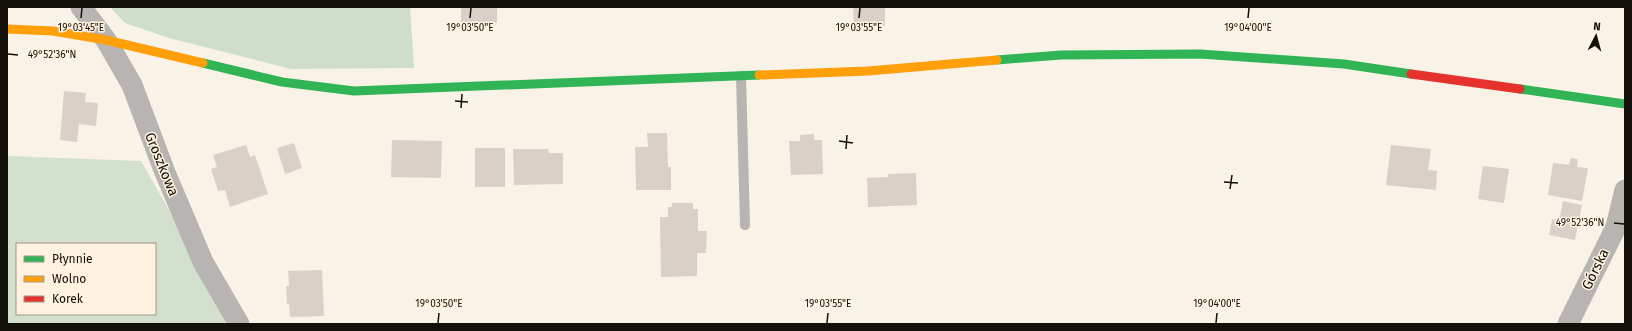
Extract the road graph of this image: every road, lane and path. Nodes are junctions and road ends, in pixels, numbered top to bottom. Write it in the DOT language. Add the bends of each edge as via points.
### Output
graph roads {
  1 [pos="81,7"];
  2 [pos="7,29"];
  3 [pos="106,40"];
  4 [pos="741,76"];
  5 [pos="1625,104"];
  6 [pos="1625,190"];
  7 [pos="745,225"];
  8 [pos="239,324"];
  9 [pos="1568,324"];
  1 -- 3 [label="street, Groszkowa"];
  2 -- 3 [label="street" via="53,31"];
  3 -- 4 [label="street" via="282,82 354,91"];
  3 -- 8 [label="street, Groszkowa" via="132,85 203,262"];
  4 -- 5 [label="street" via="868,71 1061,55 1200,54 1344,64"];
  4 -- 7 [label="lane"];
  6 -- 9 [label="street, Górska" via="1616,227"];
}
